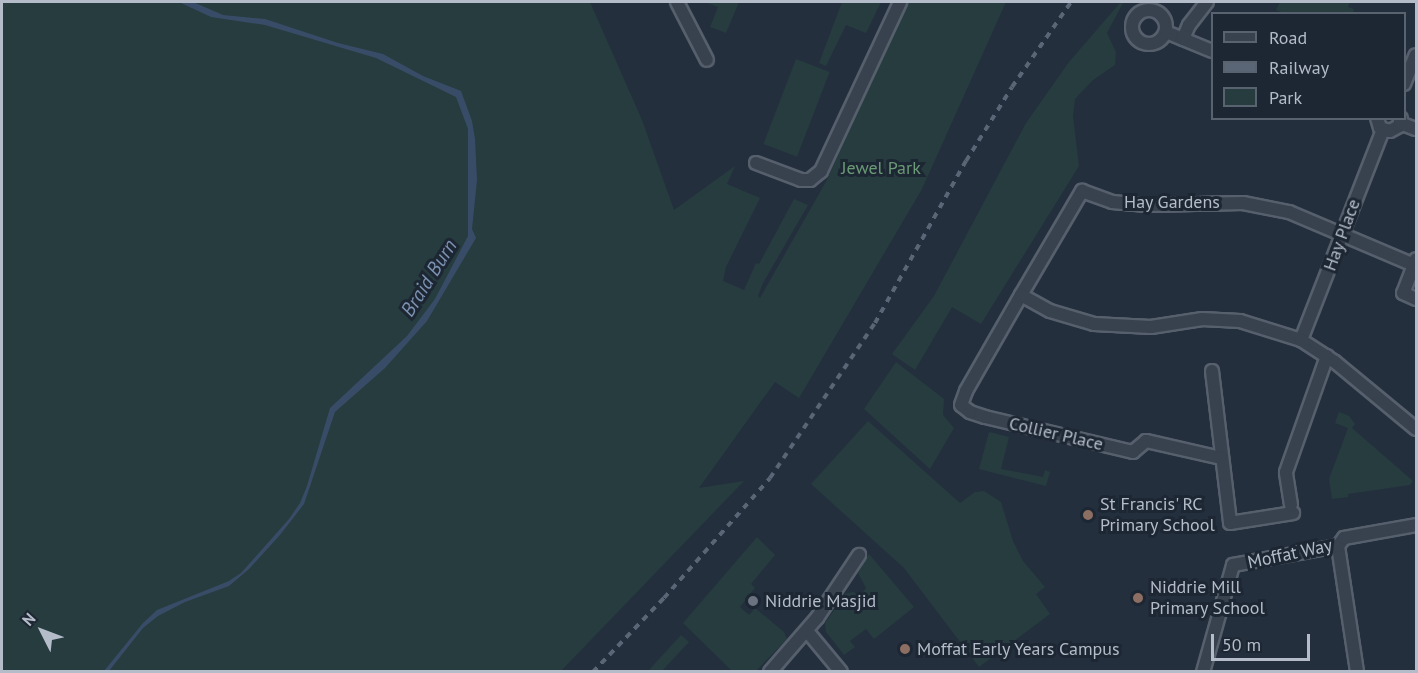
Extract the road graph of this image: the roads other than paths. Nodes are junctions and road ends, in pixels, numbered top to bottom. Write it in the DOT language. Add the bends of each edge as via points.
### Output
graph roads {
  1 [pos="677,2"];
  2 [pos="900,2"];
  3 [pos="1207,2"];
  4 [pos="1166,32"];
  5 [pos="1183,39"];
  6 [pos="1211,51"];
  7 [pos="1416,55"];
  8 [pos="707,60"];
  9 [pos="1406,79"];
  10 [pos="1401,121"];
  11 [pos="1380,124"];
  12 [pos="1416,129"];
  13 [pos="756,163"];
  14 [pos="1343,236"];
  15 [pos="1415,262"];
  16 [pos="1021,296"];
  17 [pos="1416,298"];
  18 [pos="1301,340"];
  19 [pos="995,342"];
  20 [pos="1327,356"];
  21 [pos="1212,371"];
  22 [pos="1416,429"];
  23 [pos="1221,458"];
  24 [pos="1416,525"];
  25 [pos="1338,546"];
  26 [pos="859,555"];
  27 [pos="807,631"];
  28 [pos="1204,670"];
  29 [pos="770,672"];
  30 [pos="842,672"];
  31 [pos="1217,672"];
  32 [pos="1357,672"];
  1 -- 8 [label="street"];
  2 -- 13 [label="street" via="821,171 810,180 801,180"];
  3 -- 5 [label="street"];
  4 -- 5 [label="street"];
  5 -- 6 [label="street"];
  7 -- 9 [label="street"];
  10 -- 11 [label="street" via="1394,131"];
  10 -- 12 [label="street"];
  11 -- 14 [label="street, Hay Place"];
  14 -- 15 [label="street"];
  14 -- 16 [label="street, Hay Gardens" via="1289,212 1243,202 1149,206 1112,202 1082,191"];
  14 -- 18 [label="street, Hay Place"];
  15 -- 17 [label="street" via="1403,293"];
  16 -- 18 [label="street" via="1050,311 1094,324 1151,327 1202,319 1240,321"];
  16 -- 19 [label="street, Hay Gardens"];
  18 -- 20 [label="street"];
  19 -- 23 [label="street, Collier Place" via="963,398 961,405 970,412 1133,452 1146,441"];
  20 -- 22 [label="street"];
  20 -- 23 [label="street" via="1286,472 1292,509 1230,523"];
  21 -- 23 [label="street"];
  24 -- 25 [label="street, Moffat Way" via="1344,538"];
  25 -- 28 [label="street, Moffat Way" via="1233,566"];
  25 -- 32 [label="street"];
  26 -- 27 [label="street"];
  27 -- 29 [label="street"];
  27 -- 30 [label="street"];
  28 -- 31 [label="street"];
}
